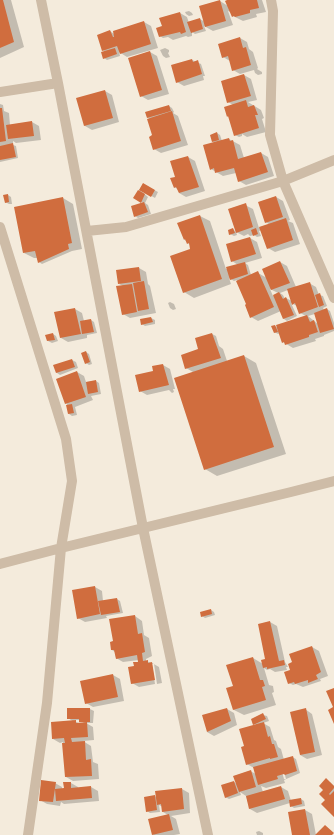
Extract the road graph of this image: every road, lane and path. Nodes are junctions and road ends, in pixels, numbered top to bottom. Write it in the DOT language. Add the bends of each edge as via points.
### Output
graph roads {
  1 [pos="41,0"];
  2 [pos="271,0"];
  3 [pos="58,83"];
  4 [pos="0,92"];
  5 [pos="334,160"];
  6 [pos="283,181"];
  7 [pos="0,226"];
  8 [pos="87,231"];
  9 [pos="334,298"];
  10 [pos="334,481"];
  11 [pos="143,528"];
  12 [pos="61,548"];
  13 [pos="0,564"];
  14 [pos="28,835"];
  15 [pos="208,835"];
  1 -- 3 [label="street"];
  2 -- 6 [label="street" via="273,11 270,135"];
  3 -- 4 [label="street"];
  3 -- 8 [label="street"];
  5 -- 6 [label="street"];
  6 -- 8 [label="street" via="126,227"];
  6 -- 9 [label="street"];
  7 -- 12 [label="street" via="66,439 72,481"];
  8 -- 11 [label="street"];
  10 -- 11 [label="street"];
  11 -- 12 [label="street"];
  11 -- 15 [label="street"];
  12 -- 13 [label="street"];
  12 -- 14 [label="street" via="47,703"];
}
